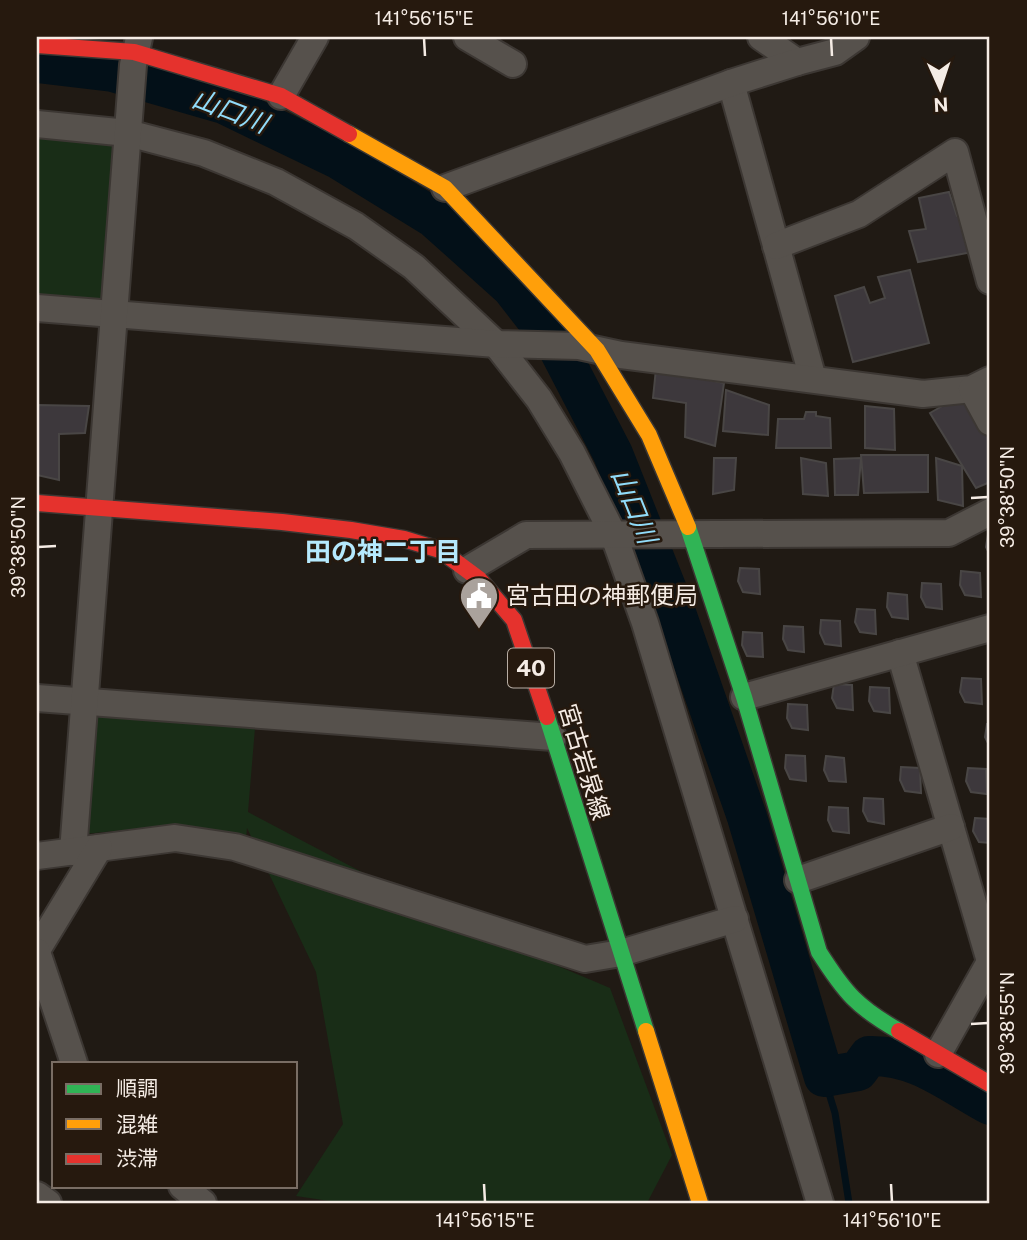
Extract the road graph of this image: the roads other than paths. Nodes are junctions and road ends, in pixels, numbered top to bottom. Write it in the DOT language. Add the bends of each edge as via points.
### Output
graph roads {
  1 [pos="315,37"];
  2 [pos="467,37"];
  3 [pos="761,37"];
  4 [pos="856,37"];
  5 [pos="37,45"];
  6 [pos="135,51"];
  7 [pos="797,62"];
  8 [pos="513,64"];
  9 [pos="731,83"];
  10 [pos="281,96"];
  11 [pos="37,124"];
  12 [pos="128,128"];
  13 [pos="445,188"];
  14 [pos="776,246"];
  15 [pos="990,280"];
  16 [pos="37,308"];
  17 [pos="114,314"];
  18 [pos="496,344"];
  19 [pos="588,348"];
  20 [pos="813,379"];
  21 [pos="981,384"];
  22 [pos="990,422"];
  23 [pos="37,503"];
  24 [pos="99,508"];
  25 [pos="990,512"];
  26 [pos="692,535"];
  27 [pos="614,536"];
  28 [pos="467,570"];
  29 [pos="990,628"];
  30 [pos="900,653"];
  31 [pos="744,697"];
  32 [pos="37,698"];
  33 [pos="84,702"];
  34 [pos="553,737"];
  35 [pos="951,827"];
  36 [pos="99,848"];
  37 [pos="73,852"];
  38 [pos="37,856"];
  39 [pos="798,880"];
  40 [pos="734,919"];
  41 [pos="37,951"];
  42 [pos="621,953"];
  43 [pos="990,961"];
  44 [pos="938,1054"];
  45 [pos="74,1062"];
  46 [pos="990,1084"];
  47 [pos="184,1188"];
  48 [pos="37,1195"];
  49 [pos="48,1203"];
  50 [pos="203,1203"];
  51 [pos="700,1203"];
  52 [pos="820,1203"];
  1 -- 10 [label="street"];
  2 -- 8 [label="street"];
  3 -- 7 [label="street"];
  4 -- 7 [label="street" via="835,52"];
  5 -- 6 [label="street"];
  6 -- 10 [label="street"];
  6 -- 12 [label="street"];
  7 -- 9 [label="street"];
  9 -- 13 [label="street"];
  9 -- 14 [label="street"];
  10 -- 13 [label="street"];
  11 -- 12 [label="street"];
  12 -- 17 [label="street"];
  12 -- 18 [label="street" via="276,182 356,226 414,267"];
  13 -- 19 [label="street"];
  14 -- 15 [label="street" via="859,214 955,152"];
  14 -- 20 [label="street"];
  16 -- 17 [label="street"];
  17 -- 18 [label="street"];
  17 -- 24 [label="street"];
  18 -- 19 [label="street"];
  18 -- 27 [label="street" via="539,399"];
  19 -- 20 [label="street"];
  19 -- 26 [label="street" via="649,435"];
  20 -- 21 [label="street" via="923,394"];
  21 -- 22 [label="street"];
  23 -- 24 [label="street, 宮古岩泉線 / 40"];
  24 -- 28 [label="street, 宮古岩泉線 / 40" via="351,530 440,550"];
  24 -- 33 [label="street"];
  25 -- 26 [label="street" via="949,533"];
  26 -- 27 [label="street"];
  26 -- 31 [label="street"];
  27 -- 28 [label="street" via="526,535"];
  27 -- 40 [label="street" via="645,623"];
  28 -- 34 [label="street, 宮古岩泉線 / 40" via="514,621"];
  29 -- 30 [label="street"];
  30 -- 31 [label="street"];
  30 -- 35 [label="street"];
  31 -- 39 [label="street"];
  32 -- 33 [label="street"];
  33 -- 34 [label="street"];
  33 -- 37 [label="street"];
  34 -- 42 [label="street, 宮古岩泉線 / 40"];
  35 -- 39 [label="street"];
  35 -- 43 [label="street"];
  36 -- 37 [label="street"];
  36 -- 41 [label="street"];
  36 -- 42 [label="street" via="175,838 235,847 585,959"];
  37 -- 38 [label="street"];
  39 -- 44 [label="street" via="819,952 842,988 869,1014"];
  40 -- 42 [label="street"];
  40 -- 52 [label="street"];
  41 -- 45 [label="street"];
  42 -- 51 [label="street, 宮古岩泉線 / 40"];
  43 -- 44 [label="street"];
  44 -- 46 [label="street"];
  47 -- 50 [label="street"];
  48 -- 49 [label="street"];
}
